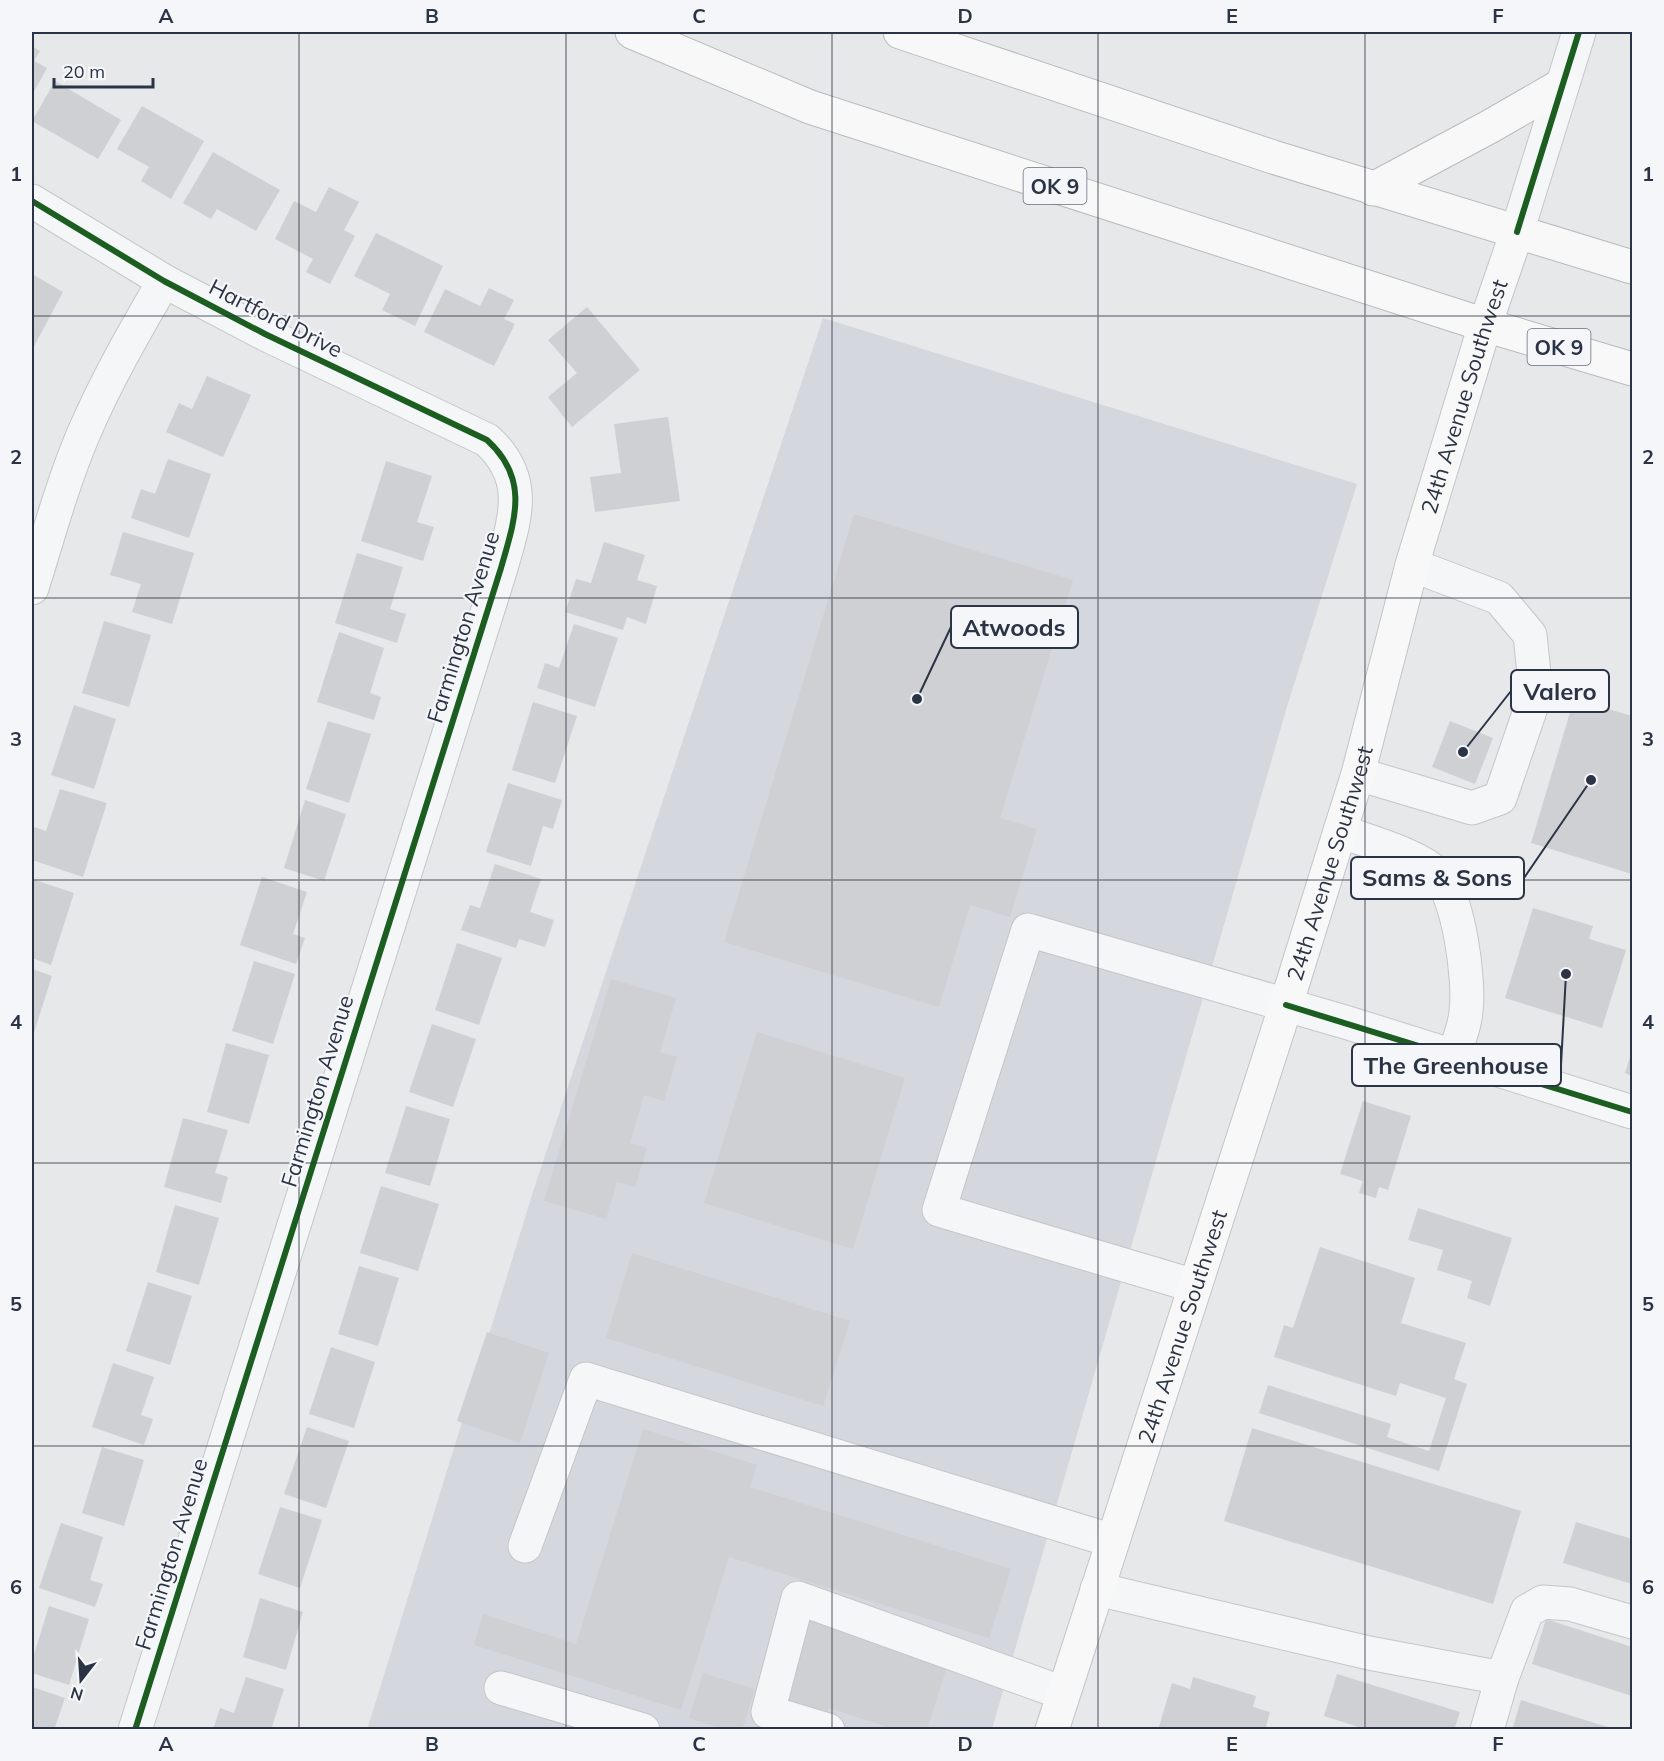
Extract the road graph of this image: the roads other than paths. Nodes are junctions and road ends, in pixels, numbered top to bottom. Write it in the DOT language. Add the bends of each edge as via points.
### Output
graph roads {
  1 [pos="632,32"];
  2 [pos="900,32"];
  3 [pos="1579,32"];
  4 [pos="1562,85"];
  5 [pos="1373,189"];
  6 [pos="32,201"];
  7 [pos="1517,232"];
  8 [pos="1632,267"];
  9 [pos="164,281"];
  10 [pos="1485,325"];
  11 [pos="1632,369"];
  12 [pos="506,461"];
  13 [pos="1412,565"];
  14 [pos="32,588"];
  15 [pos="1358,774"];
  16 [pos="1340,831"];
  17 [pos="1286,1005"];
  18 [pos="1454,1056"];
  19 [pos="1632,1112"];
  20 [pos="1196,1286"];
  21 [pos="1113,1541"];
  22 [pos="525,1546"];
  23 [pos="1097,1589"];
  24 [pos="1632,1622"];
  25 [pos="1502,1678"];
  26 [pos="501,1688"];
  27 [pos="1064,1693"];
  28 [pos="135,1730"];
  29 [pos="643,1730"];
  30 [pos="828,1730"];
  31 [pos="1052,1730"];
  32 [pos="1486,1730"];
  1 -- 10 [label="main road, OK 9" via="810,107"];
  2 -- 5 [label="main road"];
  3 -- 4 [label="street"];
  4 -- 5 [label="main road"];
  4 -- 7 [label="street"];
  5 -- 7 [label="main road"];
  6 -- 9 [label="street, Hartford Drive"];
  7 -- 8 [label="main road"];
  7 -- 10 [label="main road, 24th Avenue Southwest"];
  9 -- 12 [label="street, Hartford Drive" via="487,440"];
  9 -- 14 [label="street" via="121,354 83,436"];
  10 -- 11 [label="main road, OK 9"];
  10 -- 13 [label="main road, 24th Avenue Southwest"];
  12 -- 28 [label="street, Farmington Avenue" via="517,491 509,539"];
  13 -- 15 [label="main road, 24th Avenue Southwest"];
  13 -- 15 [label="street" via="1499,598 1530,635 1536,693 1500,798 1472,808"];
  15 -- 16 [label="main road, 24th Avenue Southwest"];
  16 -- 17 [label="main road, 24th Avenue Southwest"];
  16 -- 18 [label="street" via="1420,861 1437,874 1447,889 1459,928 1468,991"];
  17 -- 18 [label="street"];
  17 -- 20 [label="main road, 24th Avenue Southwest"];
  17 -- 20 [label="street" via="1028,930 939,1210"];
  18 -- 19 [label="street"];
  20 -- 21 [label="main road, 24th Avenue Southwest"];
  21 -- 22 [label="street" via="586,1379"];
  21 -- 23 [label="main road, 24th Avenue Southwest"];
  23 -- 25 [label="street" via="1369,1653"];
  23 -- 27 [label="main road, 24th Avenue Southwest"];
  24 -- 25 [label="street" via="1570,1604 1543,1602 1527,1611"];
  25 -- 32 [label="street"];
  26 -- 29 [label="street"];
  27 -- 30 [label="street" via="798,1598 768,1712"];
  27 -- 31 [label="main road, 24th Avenue Southwest"];
}
